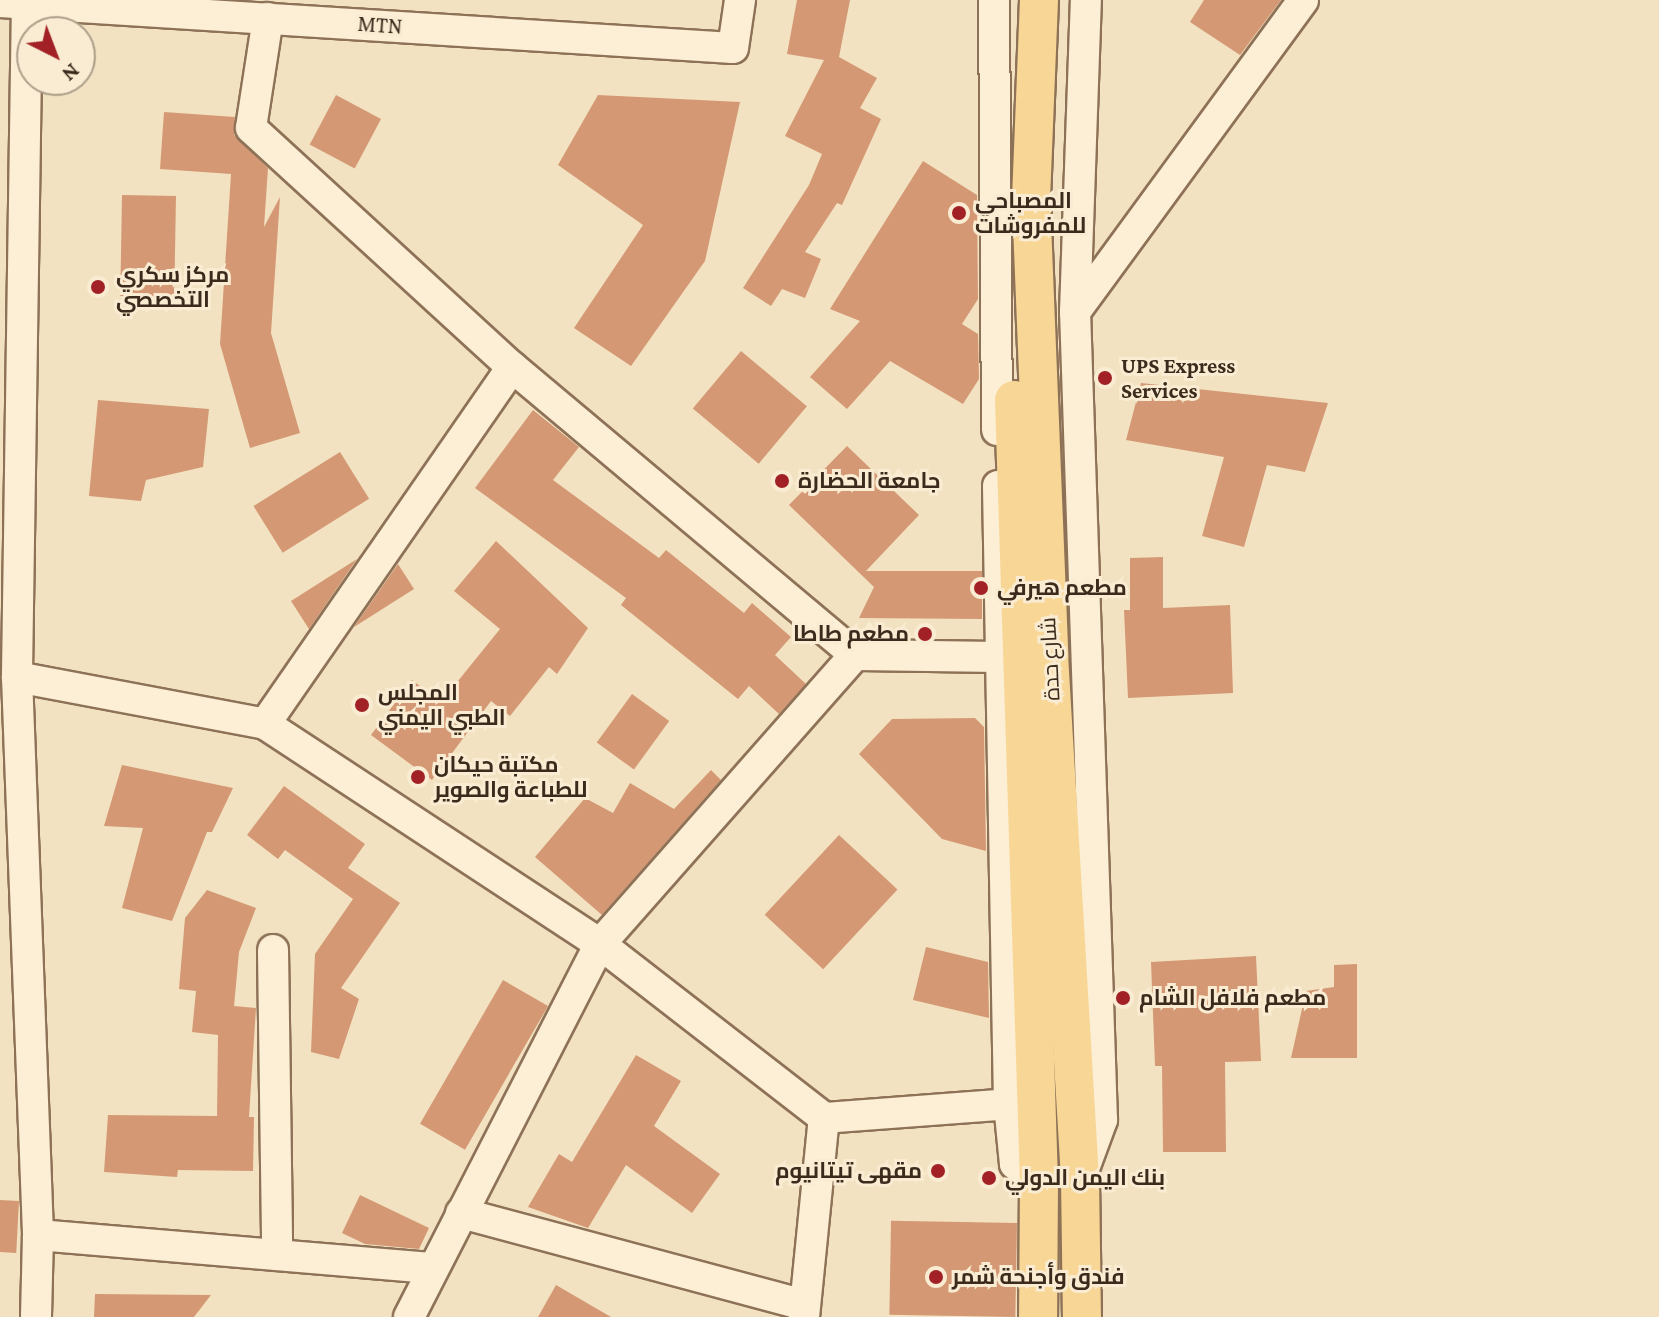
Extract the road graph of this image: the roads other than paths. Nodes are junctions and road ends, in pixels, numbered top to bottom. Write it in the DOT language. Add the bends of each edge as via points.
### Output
graph roads {
  1 [pos="740,0"];
  2 [pos="994,0"];
  3 [pos="1017,0"];
  4 [pos="1039,0"];
  5 [pos="1086,0"];
  6 [pos="1303,0"];
  7 [pos="18,1"];
  8 [pos="268,18"];
  9 [pos="12,225"];
  10 [pos="1075,312"];
  11 [pos="512,367"];
  12 [pos="855,655"];
  13 [pos="1001,657"];
  14 [pos="17,677"];
  15 [pos="265,724"];
  16 [pos="10,861"];
  17 [pos="600,944"];
  18 [pos="273,950"];
  19 [pos="1009,1104"];
  20 [pos="824,1118"];
  21 [pos="1080,1178"];
  22 [pos="1039,1183"];
  23 [pos="461,1213"];
  24 [pos="38,1235"];
  25 [pos="277,1255"];
  26 [pos="431,1268"];
  27 [pos="804,1311"];
  28 [pos="36,1317"];
  29 [pos="409,1317"];
  30 [pos="1038,1317"];
  31 [pos="1082,1317"];
  1 -- 8 [label="street, MTN" via="733,48"];
  2 -- 13 [label="street"];
  3 -- 22 [label="main road, شارع حدة" via="1010,215"];
  4 -- 21 [label="main road, شارع حدة" via="1031,199 1050,671"];
  5 -- 10 [label="street"];
  6 -- 10 [label="street"];
  7 -- 8 [label="street, MTN"];
  7 -- 9 [label="street"];
  8 -- 11 [label="street" via="251,128"];
  9 -- 14 [label="street"];
  10 -- 21 [label="street" via="1102,1120"];
  11 -- 12 [label="street"];
  11 -- 15 [label="street"];
  12 -- 13 [label="street"];
  12 -- 17 [label="street"];
  13 -- 19 [label="street"];
  14 -- 15 [label="street"];
  14 -- 16 [label="street"];
  15 -- 17 [label="street"];
  16 -- 24 [label="street"];
  17 -- 20 [label="street"];
  17 -- 23 [label="street"];
  18 -- 25 [label="street"];
  19 -- 20 [label="street"];
  19 -- 22 [label="street" via="1015,1164"];
  20 -- 27 [label="street"];
  21 -- 31 [label="main road, شارع حدة"];
  22 -- 30 [label="main road, شارع حدة"];
  23 -- 26 [label="street"];
  23 -- 27 [label="street"];
  24 -- 25 [label="street"];
  24 -- 28 [label="street"];
  25 -- 26 [label="street"];
  26 -- 29 [label="street"];
}
